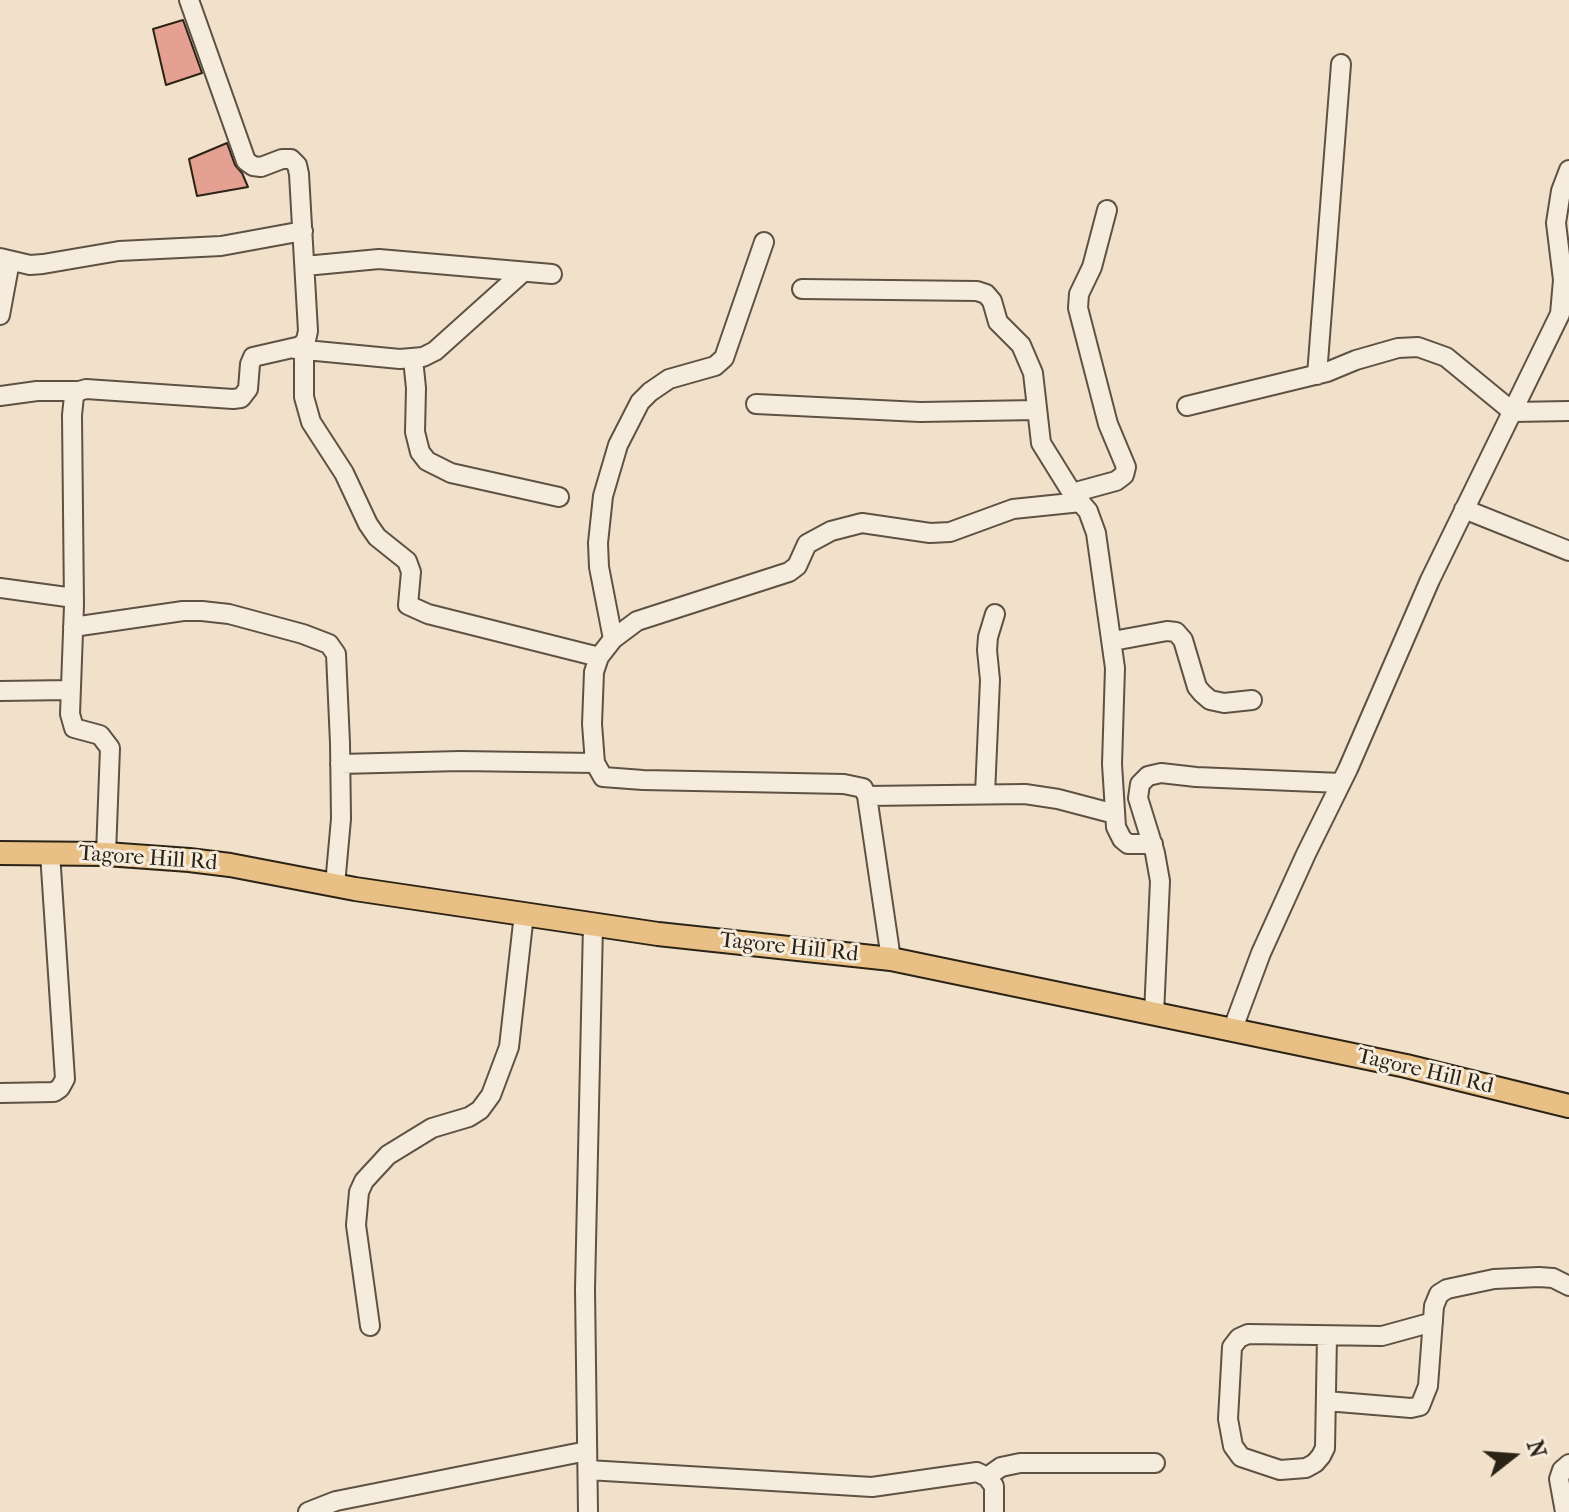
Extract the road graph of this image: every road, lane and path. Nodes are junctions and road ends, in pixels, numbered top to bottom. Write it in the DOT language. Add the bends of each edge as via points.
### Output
graph roads {
  1 [pos="189,0"];
  2 [pos="1341,64"];
  3 [pos="1569,170"];
  4 [pos="1107,210"];
  5 [pos="303,231"];
  6 [pos="764,242"];
  7 [pos="5,260"];
  8 [pos="305,266"];
  9 [pos="523,272"];
  10 [pos="552,274"];
  11 [pos="802,289"];
  12 [pos="0,315"];
  13 [pos="297,349"];
  14 [pos="413,359"];
  15 [pos="1317,375"];
  16 [pos="79,391"];
  17 [pos="0,396"];
  18 [pos="756,404"];
  19 [pos="1187,406"];
  20 [pos="1037,410"];
  21 [pos="1569,411"];
  22 [pos="1513,412"];
  23 [pos="559,497"];
  24 [pos="1076,498"];
  25 [pos="1464,509"];
  26 [pos="1569,551"];
  27 [pos="0,588"];
  28 [pos="74,598"];
  29 [pos="995,614"];
  30 [pos="73,627"];
  31 [pos="613,639"];
  32 [pos="1113,641"];
  33 [pos="599,657"];
  34 [pos="70,690"];
  35 [pos="0,691"];
  36 [pos="1252,700"];
  37 [pos="595,763"];
  38 [pos="340,764"];
  39 [pos="1345,776"];
  40 [pos="985,794"];
  41 [pos="867,796"];
  42 [pos="1115,814"];
  43 [pos="1153,844"];
  44 [pos="0,853"];
  45 [pos="50,853"];
  46 [pos="106,854"];
  47 [pos="335,885"];
  48 [pos="524,914"];
  49 [pos="593,925"];
  50 [pos="891,959"];
  51 [pos="1154,1014"];
  52 [pos="1232,1031"];
  53 [pos="0,1093"];
  54 [pos="1569,1106"];
  55 [pos="1569,1286"];
  56 [pos="1433,1322"];
  57 [pos="370,1326"];
  58 [pos="1327,1336"];
  59 [pos="1326,1401"];
  60 [pos="587,1461"];
  61 [pos="1155,1463"];
  62 [pos="1569,1464"];
  63 [pos="987,1477"];
  64 [pos="308,1512"];
  65 [pos="588,1512"];
  66 [pos="994,1512"];
  67 [pos="1565,1512"];
  1 -- 5 [label="street" via="246,161 261,167 291,159 297,165"];
  2 -- 15 [label="street"];
  3 -- 22 [label="street" via="1556,223 1563,280 1560,314"];
  4 -- 24 [label="street" via="1078,308 1108,424 1126,467 1116,481"];
  5 -- 7 [label="street" via="221,246 119,251 43,264"];
  5 -- 8 [label="street"];
  6 -- 31 [label="street" via="724,358 650,392 618,445 603,496 598,543"];
  7 -- 12 [label="street"];
  8 -- 9 [label="street" via="379,259"];
  8 -- 13 [label="street" via="308,331"];
  9 -- 10 [label="street"];
  9 -- 14 [label="street" via="435,351"];
  11 -- 20 [label="street" via="986,294 998,322 1028,359"];
  13 -- 14 [label="street"];
  13 -- 16 [label="street" via="253,357 246,394 233,399"];
  13 -- 33 [label="street" via="311,422 368,524 407,561 408,605"];
  14 -- 23 [label="street" via="415,432 427,461 451,473"];
  15 -- 19 [label="street"];
  15 -- 22 [label="street" via="1377,354 1418,347 1446,357"];
  16 -- 17 [label="street"];
  16 -- 28 [label="street" via="72,415"];
  18 -- 20 [label="street" via="920,412"];
  20 -- 24 [label="street" via="1041,443"];
  21 -- 22 [label="street"];
  22 -- 25 [label="street"];
  24 -- 31 [label="street" via="1013,509 950,532 878,524 831,531 807,544 789,572 637,621"];
  24 -- 32 [label="street" via="1096,533"];
  25 -- 26 [label="street"];
  25 -- 39 [label="street"];
  27 -- 28 [label="street"];
  28 -- 30 [label="street"];
  29 -- 40 [label="street" via="987,650"];
  30 -- 34 [label="street"];
  30 -- 38 [label="street" via="202,611 329,644 336,654"];
  31 -- 33 [label="street"];
  32 -- 36 [label="street" via="1176,632 1202,693 1224,703"];
  32 -- 42 [label="street"];
  33 -- 37 [label="street" via="593,694"];
  34 -- 35 [label="street"];
  34 -- 46 [label="street" via="74,728 100,735 110,748"];
  37 -- 38 [label="street"];
  37 -- 41 [label="street" via="603,777 613,779 844,784 863,788"];
  38 -- 47 [label="street"];
  39 -- 43 [label="street" via="1148,776 1138,798"];
  39 -- 52 [label="street" via="1261,953"];
  40 -- 41 [label="street"];
  40 -- 42 [label="street" via="1043,797"];
  41 -- 50 [label="street"];
  42 -- 43 [label="street" via="1116,827 1128,844"];
  43 -- 51 [label="street" via="1161,896"];
  44 -- 45 [label="main road, Tagore Hill Rd"];
  45 -- 46 [label="main road, Tagore Hill Rd"];
  45 -- 53 [label="street" via="65,1079 54,1092"];
  46 -- 47 [label="main road, Tagore Hill Rd" via="230,865"];
  47 -- 48 [label="main road, Tagore Hill Rd"];
  48 -- 49 [label="main road, Tagore Hill Rd"];
  48 -- 57 [label="street" via="509,1047 491,1095 469,1117 432,1128 388,1155 359,1192 356,1225"];
  49 -- 50 [label="main road, Tagore Hill Rd"];
  49 -- 60 [label="street"];
  50 -- 51 [label="main road, Tagore Hill Rd"];
  51 -- 52 [label="main road, Tagore Hill Rd"];
  52 -- 54 [label="main road, Tagore Hill Rd"];
  55 -- 56 [label="street" via="1539,1277 1459,1285 1439,1294"];
  56 -- 58 [label="street" via="1382,1336"];
  56 -- 59 [label="street" via="1428,1386 1420,1406"];
  58 -- 59 [label="street"];
  58 -- 59 [label="street" via="1239,1338 1232,1347 1228,1419 1233,1446 1241,1457 1267,1468 1306,1468 1325,1448"];
  60 -- 63 [label="street" via="872,1487 964,1473"];
  60 -- 64 [label="street" via="336,1501"];
  60 -- 65 [label="street"];
  61 -- 63 [label="street" via="1020,1463"];
  62 -- 67 [label="street" via="1559,1479"];
  63 -- 66 [label="street" via="994,1486"];
}
